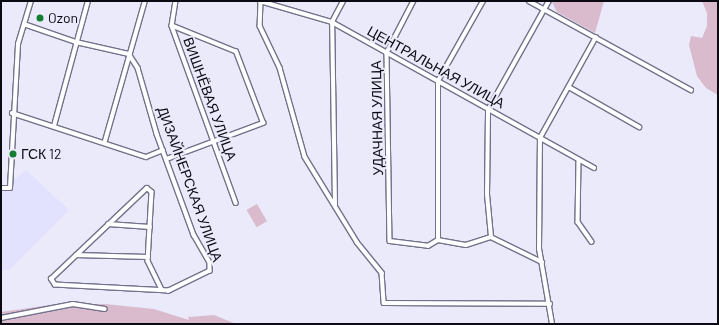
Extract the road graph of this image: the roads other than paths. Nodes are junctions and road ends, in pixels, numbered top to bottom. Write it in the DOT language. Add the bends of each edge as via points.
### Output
graph roads {
  1 [pos="31,1"];
  2 [pos="88,1"];
  3 [pos="146,1"];
  4 [pos="176,1"];
  5 [pos="261,1"];
  6 [pos="343,1"];
  7 [pos="414,1"];
  8 [pos="483,1"];
  9 [pos="529,1"];
  10 [pos="549,1"];
  11 [pos="544,10"];
  12 [pos="332,22"];
  13 [pos="24,24"];
  14 [pos="172,26"];
  15 [pos="596,37"];
  16 [pos="76,42"];
  17 [pos="387,53"];
  18 [pos="129,54"];
  19 [pos="438,81"];
  20 [pos="569,87"];
  21 [pos="691,90"];
  22 [pos="488,110"];
  23 [pos="12,112"];
  24 [pos="54,126"];
  25 [pos="639,128"];
  26 [pos="540,138"];
  27 [pos="105,141"];
  28 [pos="214,143"];
  29 [pos="163,150"];
  30 [pos="167,159"];
  31 [pos="579,160"];
  32 [pos="594,168"];
  33 [pos="1,188"];
  34 [pos="236,203"];
  35 [pos="334,206"];
  36 [pos="108,224"];
  37 [pos="150,227"];
  38 [pos="491,237"];
  39 [pos="438,240"];
  40 [pos="592,242"];
  41 [pos="76,255"];
  42 [pos="148,257"];
  43 [pos="542,262"];
  44 [pos="162,290"];
  45 [pos="550,304"];
  46 [pos="105,309"];
  47 [pos="1,318"];
  48 [pos="552,324"];
  1 -- 13 [label="street"];
  2 -- 16 [label="street"];
  3 -- 18 [label="street"];
  4 -- 14 [label="street, ВИШНЁВАЯ УЛИЦА"];
  5 -- 12 [label="street, ЦЕНТРАЛЬНАЯ УЛИЦА"];
  5 -- 35 [label="street" via="260,26 280,68 305,157"];
  6 -- 12 [label="street"];
  7 -- 17 [label="street, УДАЧНАЯ УЛИЦА"];
  8 -- 19 [label="street"];
  9 -- 11 [label="street"];
  10 -- 11 [label="street"];
  11 -- 15 [label="street"];
  11 -- 22 [label="street"];
  12 -- 17 [label="street, ЦЕНТРАЛЬНАЯ УЛИЦА"];
  12 -- 35 [label="street"];
  13 -- 16 [label="street"];
  13 -- 23 [label="street" via="18,44"];
  14 -- 28 [label="street, ВИШНЁВАЯ УЛИЦА"];
  14 -- 28 [label="street" via="236,52 263,123"];
  15 -- 20 [label="street"];
  15 -- 21 [label="street"];
  16 -- 18 [label="street"];
  16 -- 24 [label="street"];
  17 -- 19 [label="street, ЦЕНТРАЛЬНАЯ УЛИЦА"];
  17 -- 39 [label="street, УДАЧНАЯ УЛИЦА" via="390,241 428,246"];
  18 -- 27 [label="street"];
  18 -- 29 [label="street, ДИЗАЙНЕРСКАЯ УЛИЦА" via="138,68"];
  19 -- 22 [label="street, ЦЕНТРАЛЬНАЯ УЛИЦА"];
  19 -- 39 [label="street"];
  20 -- 25 [label="street"];
  20 -- 26 [label="street"];
  22 -- 26 [label="street, ЦЕНТРАЛЬНАЯ УЛИЦА"];
  22 -- 38 [label="street" via="487,195"];
  23 -- 24 [label="street"];
  23 -- 33 [label="street" via="10,188"];
  24 -- 27 [label="street"];
  26 -- 31 [label="street, ЦЕНТРАЛЬНАЯ УЛИЦА"];
  26 -- 43 [label="street" via="539,249"];
  27 -- 29 [label="street" via="146,157"];
  28 -- 30 [label="street"];
  28 -- 34 [label="street, ВИШНЁВАЯ УЛИЦА"];
  29 -- 30 [label="street, ДИЗАЙНЕРСКАЯ УЛИЦА"];
  30 -- 44 [label="street, ДИЗАЙНЕРСКАЯ УЛИЦА" via="194,235 211,267 182,286"];
  31 -- 32 [label="street, ЦЕНТРАЛЬНАЯ УЛИЦА"];
  31 -- 40 [label="street" via="578,222"];
  35 -- 45 [label="street" via="382,273 384,303 406,305 474,301"];
  36 -- 37 [label="street"];
  36 -- 37 [label="street" via="147,188 152,192"];
  36 -- 41 [label="street"];
  37 -- 42 [label="street"];
  38 -- 39 [label="street" via="466,245"];
  38 -- 43 [label="street"];
  41 -- 42 [label="street"];
  41 -- 44 [label="street" via="51,280 55,285"];
  42 -- 44 [label="street"];
  43 -- 45 [label="street"];
  45 -- 48 [label="street"];
  46 -- 47 [label="street" via="73,304"];
}
